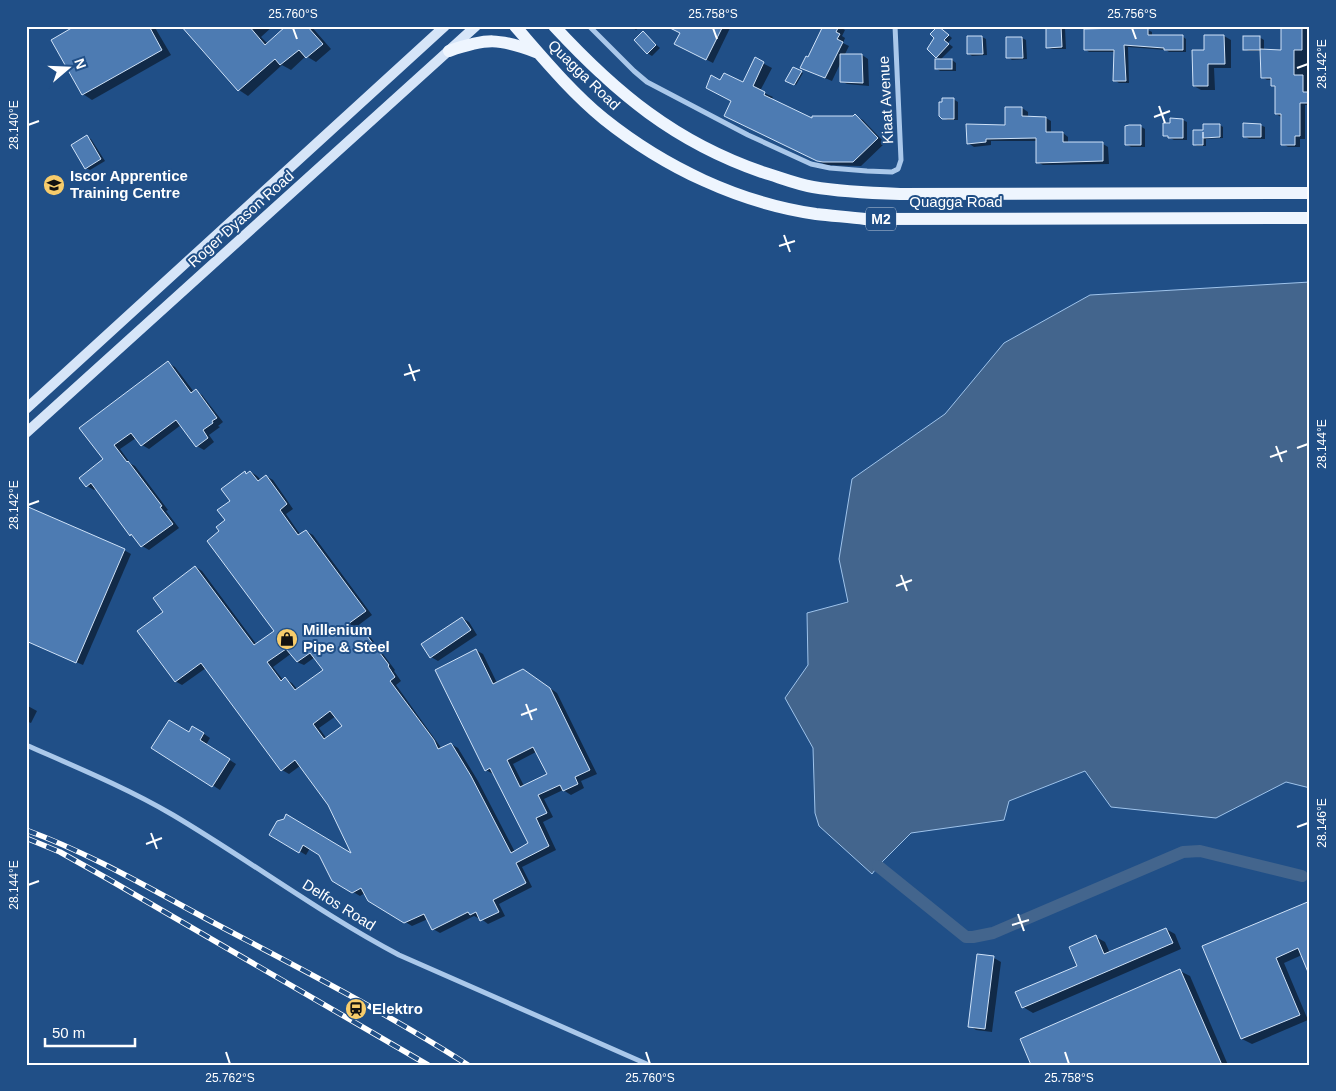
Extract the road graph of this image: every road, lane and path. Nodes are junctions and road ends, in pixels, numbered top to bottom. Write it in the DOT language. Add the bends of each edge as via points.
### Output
graph roads {
  1 [pos="445,26"];
  2 [pos="476,26"];
  3 [pos="515,26"];
  4 [pos="554,26"];
  5 [pos="589,26"];
  6 [pos="895,26"];
  7 [pos="449,51"];
  8 [pos="538,53"];
  9 [pos="1310,193"];
  10 [pos="1310,218"];
  11 [pos="26,409"];
  12 [pos="26,433"];
  13 [pos="26,745"];
  14 [pos="648,1065"];
  1 -- 11 [label="main road, Roger Dyason Road"];
  2 -- 7 [label="main road, Roger Dyason Road"];
  3 -- 8 [label="main road, Quagga Road / M2"];
  4 -- 9 [label="main road, Quagga Road / M2" via="601,75 668,127 731,161 812,187 900,194"];
  5 -- 6 [label="street, Kiaat Avenue" via="648,82 748,135 819,166 867,171 895,171 900,166"];
  7 -- 8 [label="main road" via="471,43 490,41 505,42"];
  7 -- 12 [label="main road, Roger Dyason Road"];
  8 -- 10 [label="main road, Quagga Road / M2" via="604,119 660,157 742,196 815,214 865,219"];
  13 -- 14 [label="street, Delfos Road" via="156,805 399,955"];
}
